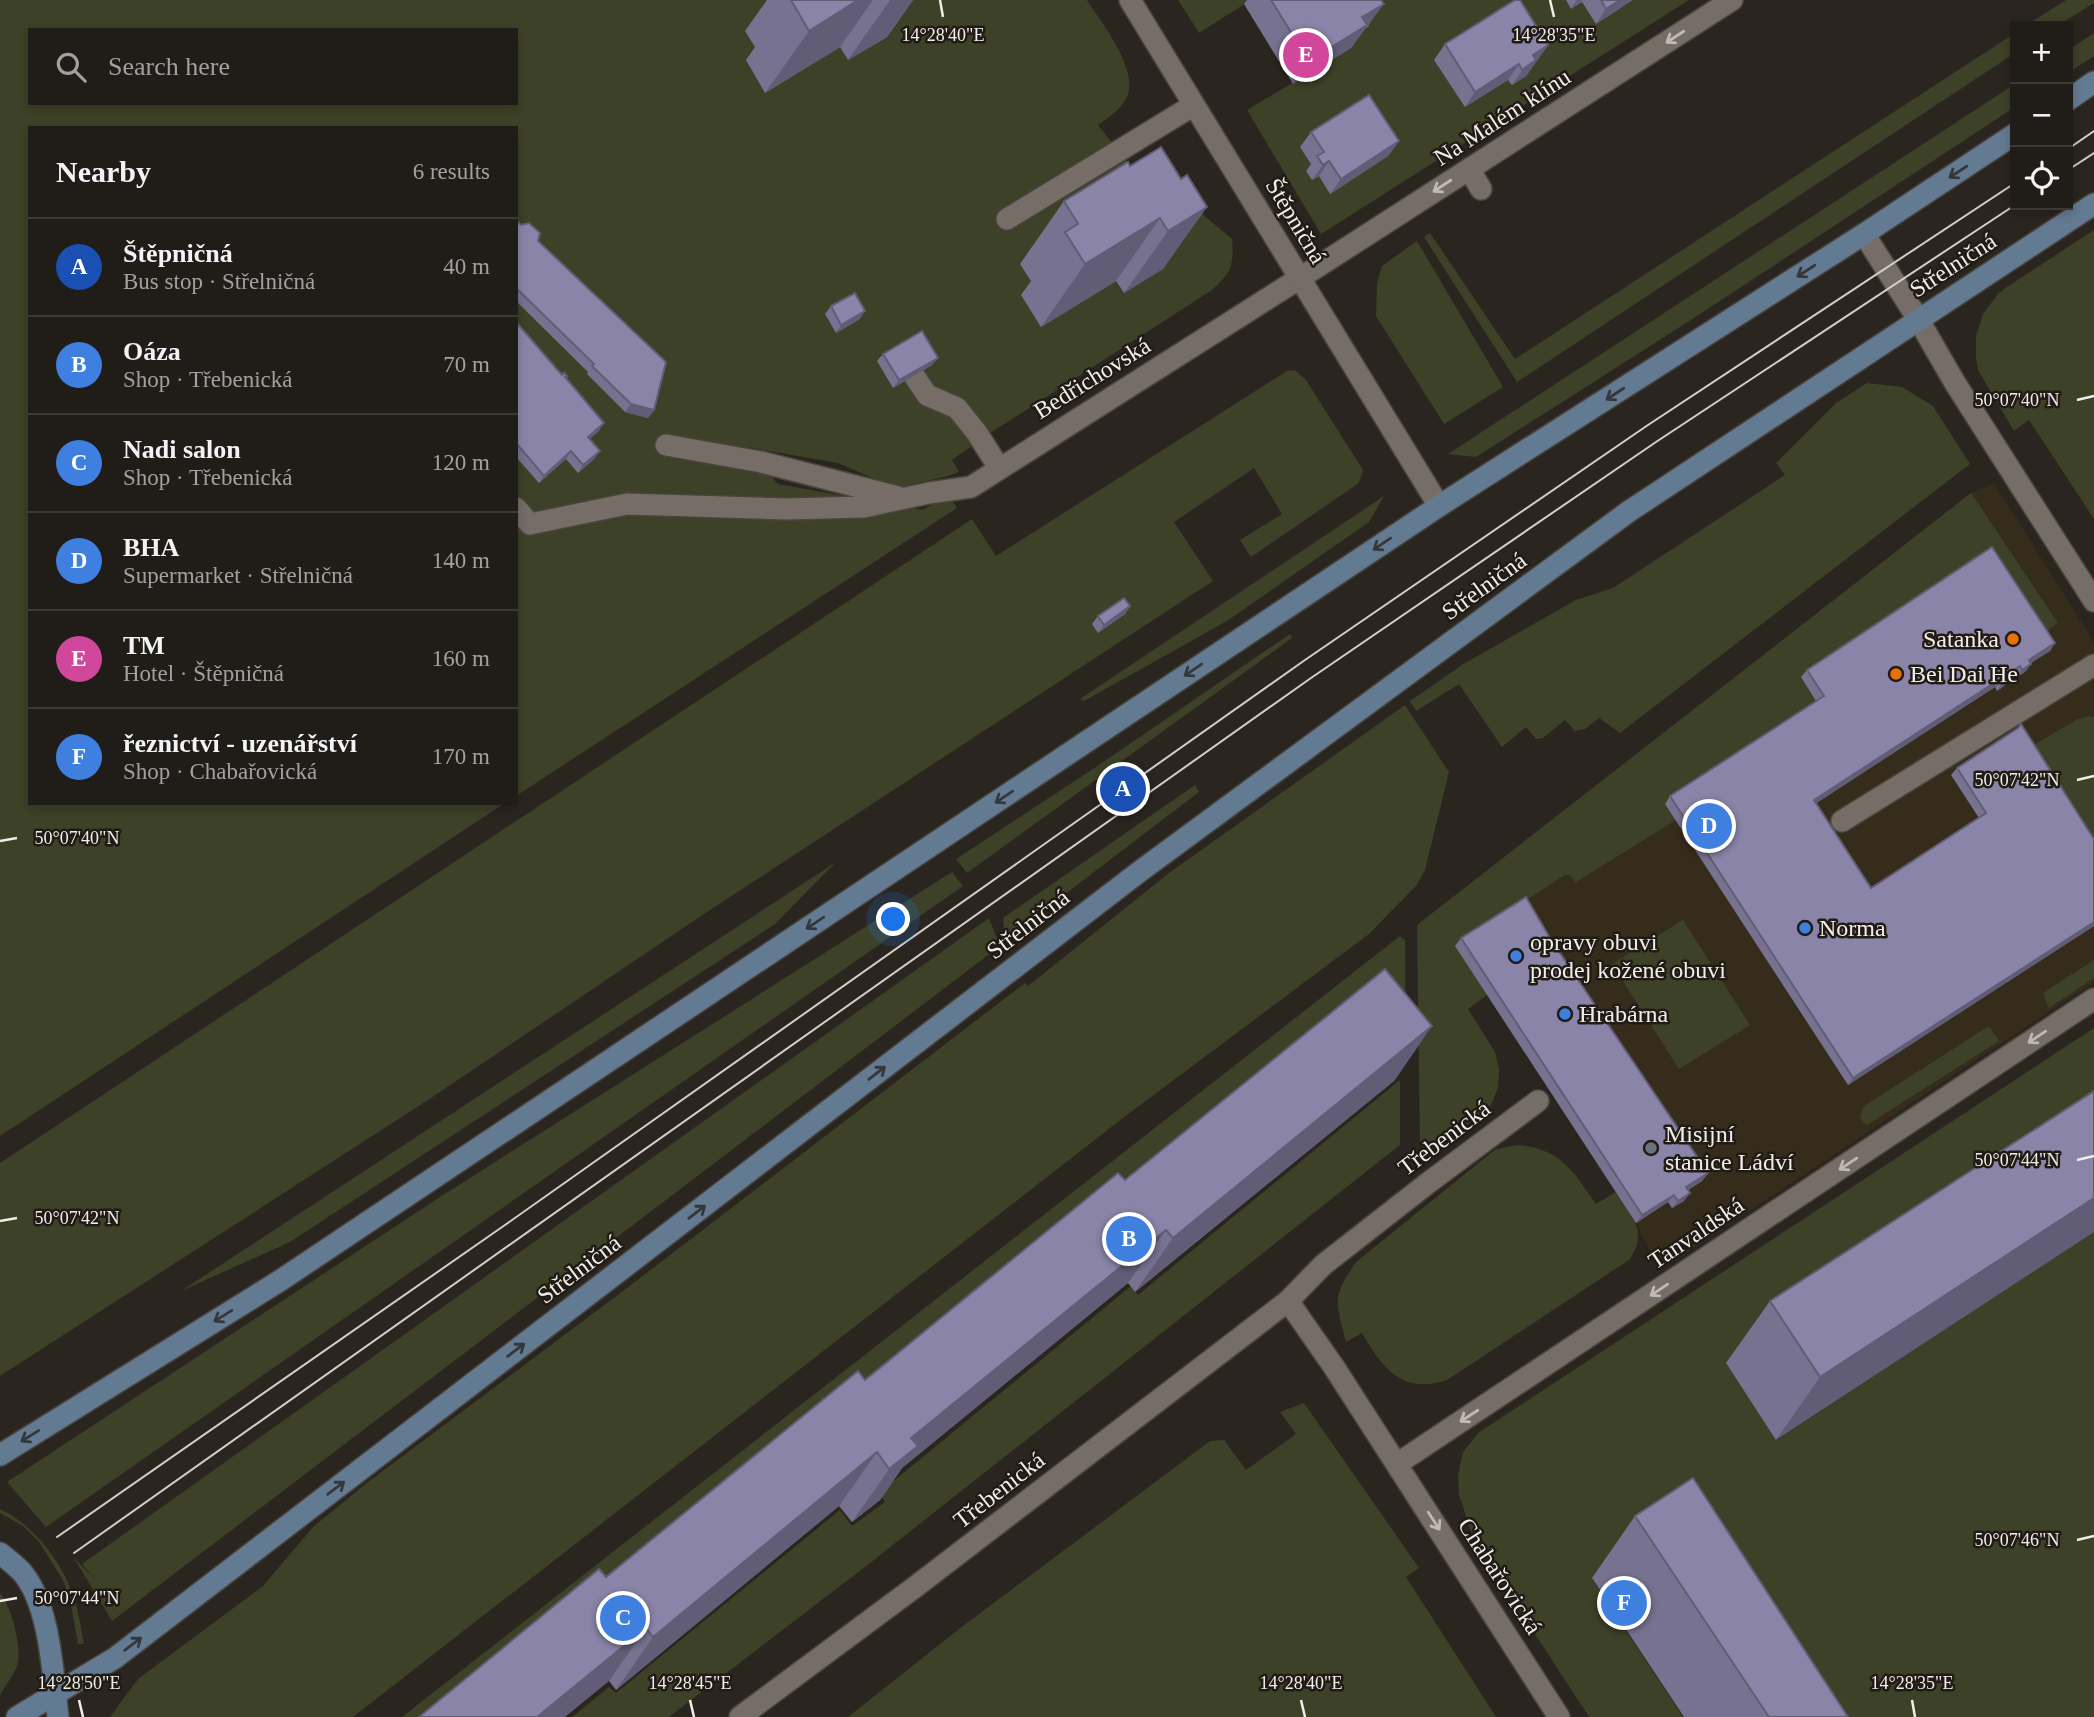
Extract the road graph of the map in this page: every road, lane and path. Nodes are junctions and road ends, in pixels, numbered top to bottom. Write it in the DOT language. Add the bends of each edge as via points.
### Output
graph roads {
  1 [pos="1130,0"];
  2 [pos="1732,0"];
  3 [pos="2094,82"];
  4 [pos="2073,97"];
  5 [pos="1194,105"];
  6 [pos="2010,137"];
  7 [pos="1469,169"];
  8 [pos="1481,189"];
  9 [pos="2094,204"];
  10 [pos="1007,219"];
  11 [pos="1864,234"];
  12 [pos="1300,278"];
  13 [pos="1918,319"];
  14 [pos="915,377"];
  15 [pos="666,445"];
  16 [pos="999,468"];
  17 [pos="903,498"];
  18 [pos="1439,506"];
  19 [pos="518,510"];
  20 [pos="2094,601"];
  21 [pos="2094,665"];
  22 [pos="1842,821"];
  23 [pos="2094,999"];
  24 [pos="1538,1101"];
  25 [pos="1288,1301"];
  26 [pos="0,1455"];
  27 [pos="1397,1464"];
  28 [pos="0,1553"];
  29 [pos="56,1694"];
  30 [pos="18,1717"];
  31 [pos="58,1717"];
  32 [pos="740,1717"];
  33 [pos="1559,1717"];
  1 -- 5 [label="street, Štěpničná"];
  2 -- 7 [label="street, Na Malém klínu, one-way"];
  3 -- 4 [label="main road"];
  5 -- 10 [label="street"];
  5 -- 12 [label="street, Štěpničná"];
  6 -- 11 [label="main road, one-way"];
  7 -- 8 [label="street"];
  7 -- 12 [label="street, Na Malém klínu, one-way"];
  9 -- 13 [label="main road, Střelničná"];
  11 -- 13 [label="street"];
  11 -- 18 [label="main road, one-way"];
  12 -- 16 [label="street, Bedřichovská"];
  12 -- 18 [label="street, Štěpničná"];
  13 -- 20 [label="street"];
  29 -- 13 [label="main road, Střelničná, one-way" via="115,1658 1139,872 1629,512"];
  14 -- 16 [label="street" via="927,395 957,408"];
  15 -- 17 [label="street, Bedřichovská" via="761,462"];
  16 -- 17 [label="street, Bedřichovská" via="971,486"];
  17 -- 19 [label="street, Bedřichovská" via="864,507 786,509 627,504 530,524"];
  18 -- 26 [label="main road, one-way" via="281,1280"];
  21 -- 22 [label="street"];
  23 -- 27 [label="street, Tanvaldská, one-way"];
  24 -- 25 [label="street, Třebenická" via="1323,1265"];
  25 -- 27 [label="street"];
  25 -- 32 [label="street, Třebenická"];
  27 -- 33 [label="street, Chabařovická, one-way"];
  28 -- 29 [label="main road" via="22,1573 40,1604"];
  29 -- 30 [label="main road, Střelničná"];
  29 -- 31 [label="main road"];
}
